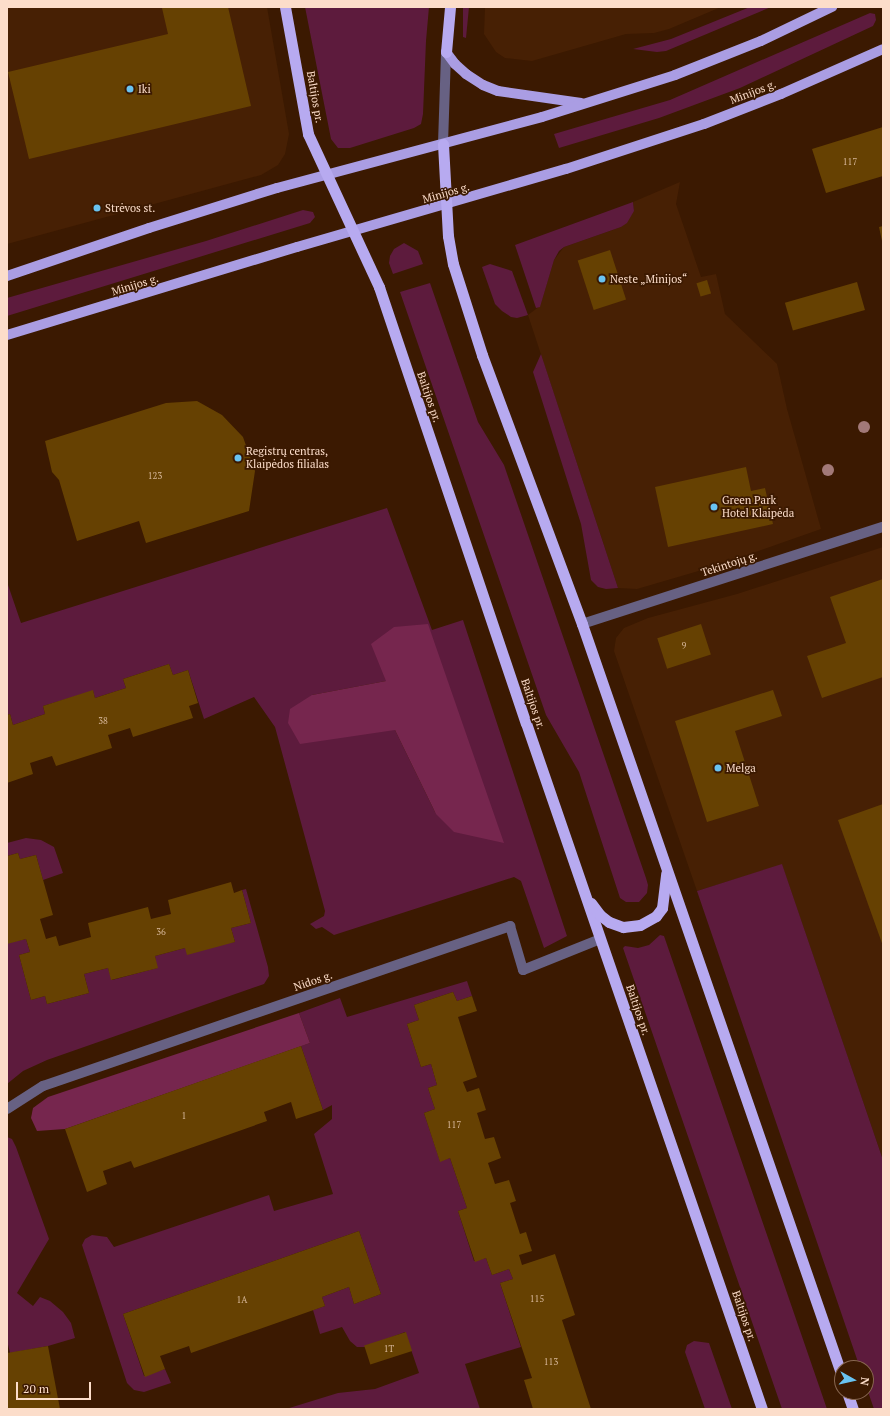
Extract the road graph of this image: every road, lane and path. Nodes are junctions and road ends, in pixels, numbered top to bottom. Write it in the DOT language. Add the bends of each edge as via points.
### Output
graph roads {
  1 [pos="286,7"];
  2 [pos="450,7"];
  3 [pos="832,7"];
  4 [pos="883,49"];
  5 [pos="446,52"];
  6 [pos="585,104"];
  7 [pos="443,144"];
  8 [pos="328,176"];
  9 [pos="445,205"];
  10 [pos="353,232"];
  11 [pos="7,276"];
  12 [pos="7,335"];
  13 [pos="883,528"];
  14 [pos="582,624"];
  15 [pos="666,867"];
  16 [pos="584,894"];
  17 [pos="600,939"];
  18 [pos="7,1109"];
  19 [pos="836,1360"];
  20 [pos="762,1409"];
  1 -- 8 [label="highway, Baltijos pr." via="308,134"];
  2 -- 5 [label="highway"];
  3 -- 6 [label="main road" via="761,41 675,75"];
  4 -- 9 [label="main road, Minijos g." via="781,94 704,124"];
  5 -- 6 [label="main road" via="466,74 498,91"];
  5 -- 7 [label="street"];
  6 -- 7 [label="main road"];
  7 -- 8 [label="main road"];
  7 -- 9 [label="highway"];
  8 -- 10 [label="highway, Baltijos pr."];
  8 -- 11 [label="main road" via="277,188"];
  9 -- 10 [label="main road, Minijos g."];
  9 -- 14 [label="highway" via="453,264 482,355"];
  10 -- 12 [label="main road, Minijos g."];
  10 -- 16 [label="highway, Baltijos pr." via="379,287"];
  13 -- 14 [label="street, Tekintojų g."];
  14 -- 15 [label="highway"];
  15 -- 16 [label="highway" via="662,908 656,916 640,925 623,927 609,922 600,915"];
  15 -- 19 [label="highway"];
  16 -- 17 [label="highway, Baltijos pr."];
  17 -- 18 [label="street, Nidos g." via="523,970 510,926 43,1086"];
  17 -- 20 [label="highway, Baltijos pr."];
}
